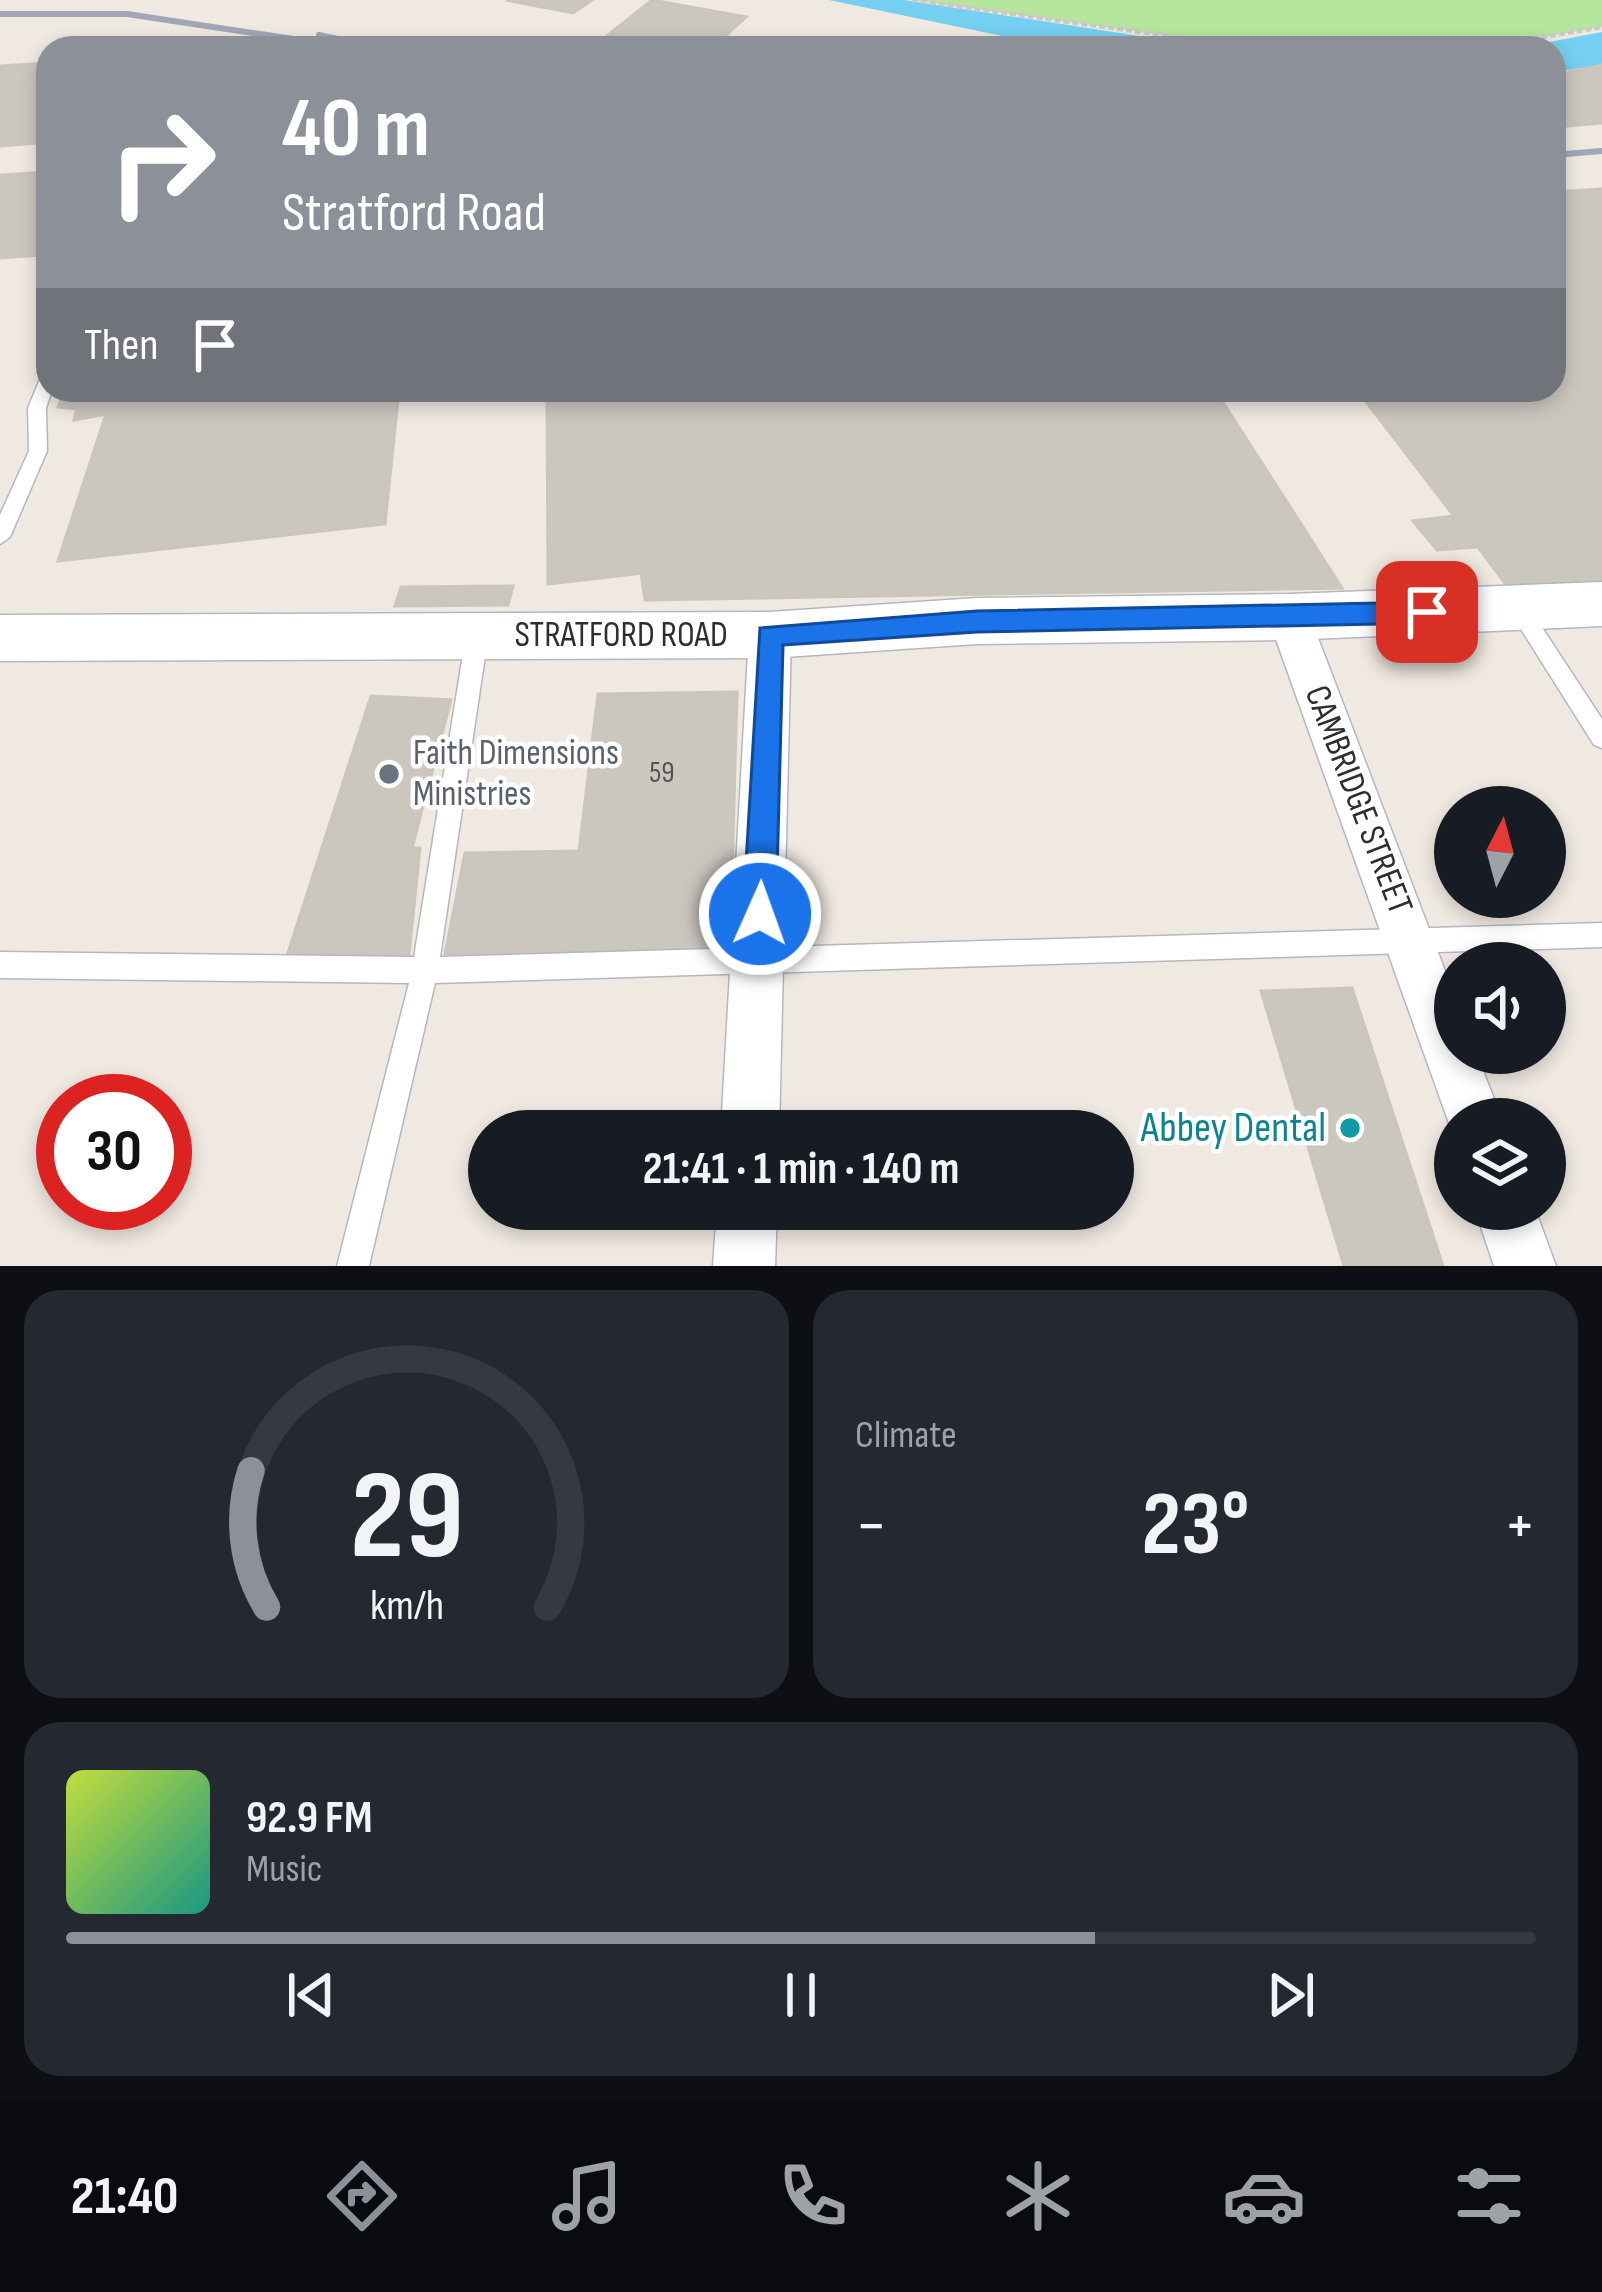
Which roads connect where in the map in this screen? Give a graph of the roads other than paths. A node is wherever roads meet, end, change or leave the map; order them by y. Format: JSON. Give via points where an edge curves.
{"nodes":[{"id":1,"x":39,"y":402,"type":"edge"},
{"id":2,"x":0,"y":536,"type":"edge"},
{"id":3,"x":1602,"y":604,"type":"edge"},
{"id":4,"x":1519,"y":609,"type":"junction"},
{"id":5,"x":1289,"y":617,"type":"junction"},
{"id":6,"x":770,"y":635,"type":"junction"},
{"id":7,"x":477,"y":636,"type":"junction"},
{"id":8,"x":0,"y":638,"type":"edge"},
{"id":9,"x":1602,"y":738,"type":"edge"},
{"id":10,"x":1602,"y":935,"type":"edge"},
{"id":11,"x":1411,"y":941,"type":"junction"},
{"id":12,"x":758,"y":960,"type":"junction"},
{"id":13,"x":0,"y":965,"type":"edge"},
{"id":14,"x":425,"y":970,"type":"junction"},
{"id":15,"x":1466,"y":1098,"type":"edge"},
{"id":16,"x":751,"y":1110,"type":"edge"},
{"id":17,"x":746,"y":1230,"type":"edge"},
{"id":18,"x":1512,"y":1230,"type":"edge"},
{"id":19,"x":353,"y":1266,"type":"edge"},
{"id":20,"x":744,"y":1266,"type":"edge"},
{"id":21,"x":1525,"y":1266,"type":"edge"}],
"edges":[{"from":1,"to":2,"type":"lane","via":[[38,451]]},
{"from":3,"to":4,"type":"street","name":"STRATFORD ROAD"},
{"from":4,"to":5,"type":"street","name":"STRATFORD ROAD"},
{"from":4,"to":9,"type":"lane"},
{"from":5,"to":6,"type":"street","name":"STRATFORD ROAD","via":[[977,621]]},
{"from":5,"to":11,"type":"street","name":"CAMBRIDGE STREET"},
{"from":6,"to":7,"type":"street","name":"STRATFORD ROAD"},
{"from":6,"to":12,"type":"street"},
{"from":7,"to":8,"type":"street","name":"STRATFORD ROAD"},
{"from":7,"to":14,"type":"lane"},
{"from":10,"to":11,"type":"lane"},
{"from":11,"to":12,"type":"lane"},
{"from":11,"to":15,"type":"street","name":"CAMBRIDGE STREET"},
{"from":12,"to":14,"type":"lane"},
{"from":12,"to":16,"type":"street"},
{"from":13,"to":14,"type":"lane"},
{"from":14,"to":19,"type":"lane"},
{"from":17,"to":20,"type":"street"},
{"from":18,"to":21,"type":"street"}]}
